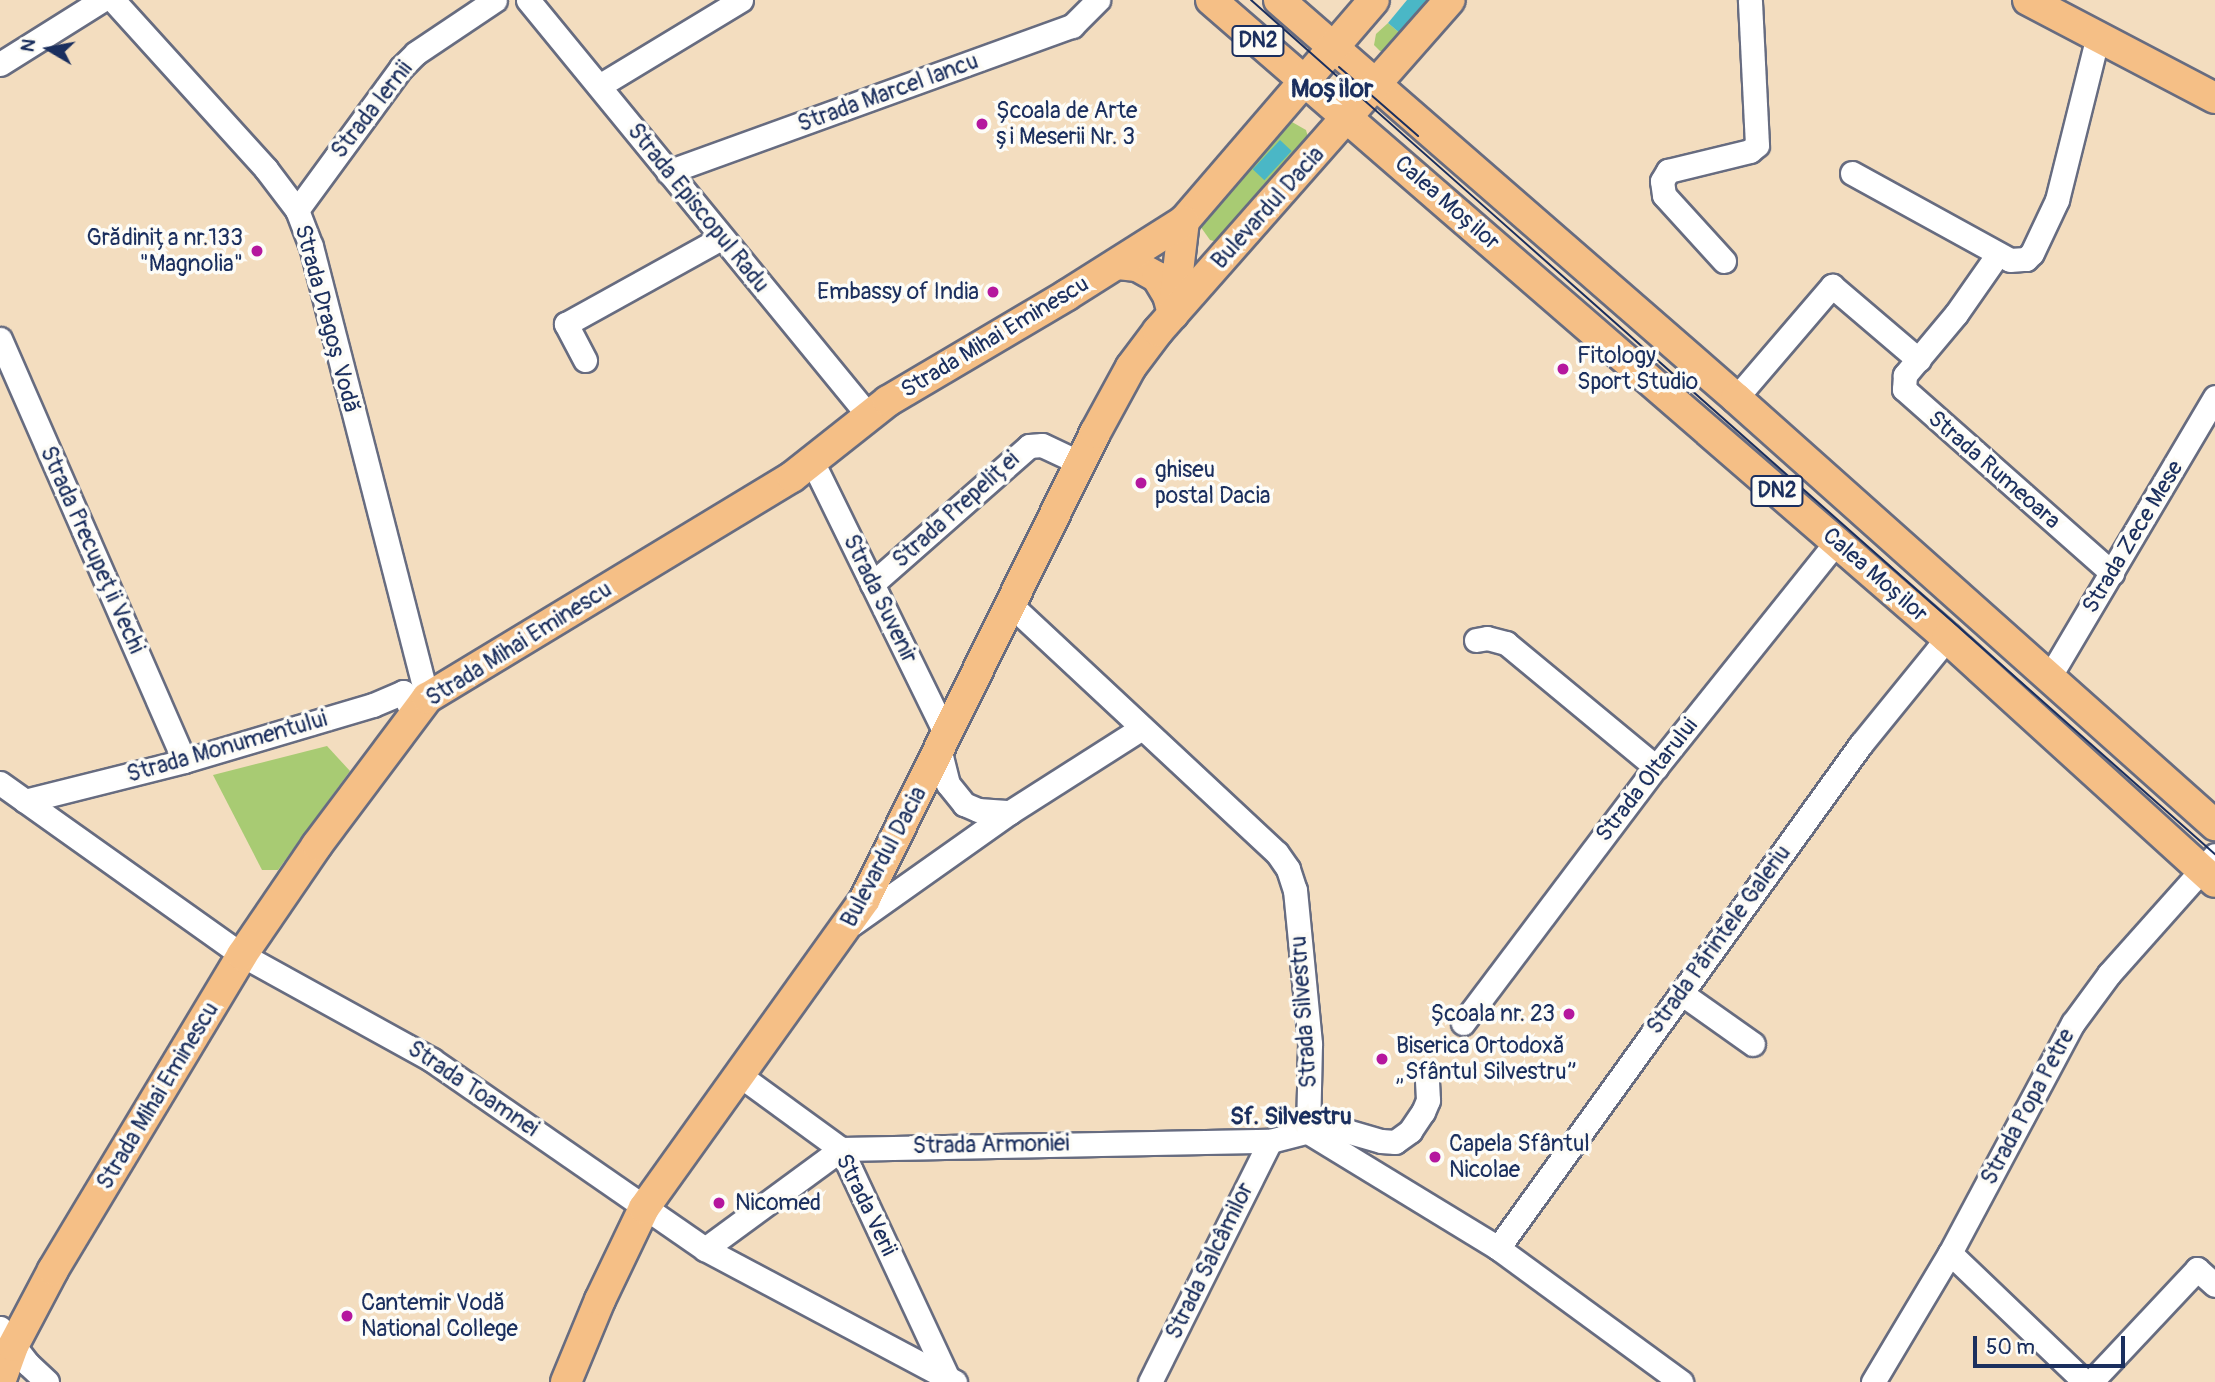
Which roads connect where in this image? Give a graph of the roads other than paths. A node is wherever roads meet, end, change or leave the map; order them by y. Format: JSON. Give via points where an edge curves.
{"nodes":[{"id":1,"x":102,"y":0,"type":"edge"},
{"id":2,"x":113,"y":0,"type":"edge"},
{"id":3,"x":495,"y":0,"type":"edge"},
{"id":4,"x":528,"y":0,"type":"edge"},
{"id":5,"x":741,"y":0,"type":"edge"},
{"id":6,"x":1098,"y":0,"type":"edge"},
{"id":7,"x":1211,"y":0,"type":"edge"},
{"id":8,"x":1279,"y":0,"type":"edge"},
{"id":9,"x":1374,"y":0,"type":"edge"},
{"id":10,"x":1450,"y":0,"type":"edge"},
{"id":11,"x":1750,"y":0,"type":"edge"},
{"id":12,"x":2028,"y":0,"type":"edge"},
{"id":13,"x":2098,"y":36,"type":"junction"},
{"id":14,"x":0,"y":64,"type":"edge"},
{"id":15,"x":1319,"y":64,"type":"junction"},
{"id":16,"x":599,"y":86,"type":"junction"},
{"id":17,"x":2215,"y":97,"type":"edge"},
{"id":18,"x":1362,"y":101,"type":"junction"},
{"id":19,"x":668,"y":172,"type":"junction"},
{"id":20,"x":1852,"y":173,"type":"dead end"},
{"id":21,"x":297,"y":210,"type":"junction"},
{"id":22,"x":1184,"y":221,"type":"junction"},
{"id":23,"x":721,"y":238,"type":"junction"},
{"id":24,"x":1998,"y":254,"type":"junction"},
{"id":25,"x":1222,"y":259,"type":"junction"},
{"id":26,"x":1724,"y":261,"type":"dead end"},
{"id":27,"x":1118,"y":264,"type":"junction"},
{"id":28,"x":1173,"y":314,"type":"junction"},
{"id":29,"x":0,"y":340,"type":"edge"},
{"id":30,"x":585,"y":360,"type":"dead end"},
{"id":31,"x":1919,"y":360,"type":"junction"},
{"id":32,"x":2215,"y":397,"type":"edge"},
{"id":33,"x":1737,"y":398,"type":"junction"},
{"id":34,"x":868,"y":415,"type":"junction"},
{"id":35,"x":813,"y":463,"type":"junction"},
{"id":36,"x":1080,"y":463,"type":"junction"},
{"id":37,"x":1836,"y":542,"type":"junction"},
{"id":38,"x":2112,"y":573,"type":"junction"},
{"id":39,"x":872,"y":584,"type":"junction"},
{"id":40,"x":1012,"y":606,"type":"junction"},
{"id":41,"x":1947,"y":638,"type":"junction"},
{"id":42,"x":1476,"y":640,"type":"dead end"},
{"id":43,"x":2050,"y":676,"type":"junction"},
{"id":44,"x":416,"y":696,"type":"junction"},
{"id":45,"x":1142,"y":727,"type":"junction"},
{"id":46,"x":943,"y":744,"type":"junction"},
{"id":47,"x":184,"y":761,"type":"junction"},
{"id":48,"x":1656,"y":767,"type":"junction"},
{"id":49,"x":0,"y":783,"type":"edge"},
{"id":50,"x":25,"y":801,"type":"junction"},
{"id":51,"x":1010,"y":812,"type":"junction"},
{"id":52,"x":2215,"y":825,"type":"edge"},
{"id":53,"x":2211,"y":869,"type":"edge"},
{"id":54,"x":848,"y":927,"type":"junction"},
{"id":55,"x":242,"y":956,"type":"junction"},
{"id":56,"x":1681,"y":993,"type":"junction"},
{"id":57,"x":1464,"y":1023,"type":"dead end"},
{"id":58,"x":1753,"y":1044,"type":"dead end"},
{"id":59,"x":738,"y":1074,"type":"junction"},
{"id":60,"x":1427,"y":1080,"type":"dead end"},
{"id":61,"x":1308,"y":1132,"type":"junction"},
{"id":62,"x":1270,"y":1141,"type":"junction"},
{"id":63,"x":841,"y":1149,"type":"junction"},
{"id":64,"x":644,"y":1208,"type":"junction"},
{"id":65,"x":1498,"y":1248,"type":"junction"},
{"id":66,"x":705,"y":1249,"type":"junction"},
{"id":67,"x":1950,"y":1253,"type":"junction"},
{"id":68,"x":2215,"y":1285,"type":"edge"},
{"id":69,"x":7,"y":1337,"type":"edge"},
{"id":70,"x":951,"y":1379,"type":"edge"},
{"id":71,"x":0,"y":1382,"type":"edge"},
{"id":72,"x":47,"y":1382,"type":"edge"},
{"id":73,"x":566,"y":1382,"type":"edge"},
{"id":74,"x":1150,"y":1382,"type":"edge"},
{"id":75,"x":1681,"y":1382,"type":"edge"},
{"id":76,"x":1873,"y":1382,"type":"edge"},
{"id":77,"x":2085,"y":1382,"type":"edge"},
{"id":78,"x":2091,"y":1382,"type":"edge"}],
"edges":[{"from":1,"to":14,"type":"street"},
{"from":2,"to":21,"type":"street","name":"Strada Dragoș Vodă","via":[[266,169]]},
{"from":3,"to":21,"type":"street","name":"Strada Iernii","via":[[401,68]]},
{"from":4,"to":16,"type":"street","name":"Strada Episcopul Radu"},
{"from":5,"to":16,"type":"street"},
{"from":6,"to":19,"type":"street","name":"Strada Marcel Iancu","via":[[1072,26]]},
{"from":7,"to":15,"type":"main road","name":"Calea Moșilor","number":"DN2"},
{"from":8,"to":15,"type":"main road","name":"Calea Moșilor","number":"DN2"},
{"from":9,"to":15,"type":"main road"},
{"from":10,"to":18,"type":"main road","name":"Bulevardul Dacia"},
{"from":11,"to":26,"type":"street","via":[[1757,145],[1750,151],[1668,171],[1662,181],[1664,195]]},
{"from":12,"to":13,"type":"main road"},
{"from":13,"to":17,"type":"main road"},
{"from":13,"to":24,"type":"street","via":[[2057,200],[2043,233],[2026,259]]},
{"from":15,"to":18,"type":"main road","name":"Calea Moșilor","number":"DN2"},
{"from":15,"to":18,"type":"main road","name":"Calea Moșilor","number":"DN2"},
{"from":15,"to":22,"type":"main road"},
{"from":16,"to":19,"type":"street","name":"Strada Episcopul Radu"},
{"from":18,"to":25,"type":"main road","name":"Bulevardul Dacia"},
{"from":18,"to":33,"type":"main road","name":"Calea Moșilor","number":"DN2"},
{"from":18,"to":37,"type":"main road","name":"Calea Moșilor","number":"DN2"},
{"from":19,"to":23,"type":"street","name":"Strada Episcopul Radu"},
{"from":20,"to":24,"type":"street"},
{"from":21,"to":44,"type":"street","name":"Strada Dragoș Vodă","via":[[311,246]]},
{"from":22,"to":25,"type":"main road","via":[[1197,242]]},
{"from":22,"to":27,"type":"main road","name":"Strada Mihai Eminescu"},
{"from":22,"to":28,"type":"main road","name":"Bulevardul Dacia"},
{"from":23,"to":30,"type":"street","via":[[566,324]]},
{"from":23,"to":34,"type":"street","name":"Strada Episcopul Radu"},
{"from":24,"to":31,"type":"street","name":"Strada Rumeoara"},
{"from":25,"to":28,"type":"main road","name":"Bulevardul Dacia"},
{"from":27,"to":28,"type":"main road","via":[[1137,266],[1157,276]]},
{"from":27,"to":34,"type":"main road","name":"Strada Mihai Eminescu"},
{"from":28,"to":36,"type":"main road","name":"Bulevardul Dacia","via":[[1132,367]]},
{"from":29,"to":47,"type":"street","name":"Strada Precupeții Vechi"},
{"from":31,"to":33,"type":"street","via":[[1832,286]]},
{"from":31,"to":38,"type":"street","name":"Strada Rumeoara","via":[[1903,381],[1909,397]]},
{"from":32,"to":38,"type":"street","name":"Strada Zece Mese"},
{"from":33,"to":43,"type":"main road","name":"Calea Moșilor","number":"DN2"},
{"from":34,"to":35,"type":"main road","name":"Strada Mihai Eminescu"},
{"from":35,"to":39,"type":"street","name":"Strada Suvenir"},
{"from":35,"to":44,"type":"main road","name":"Strada Mihai Eminescu"},
{"from":36,"to":39,"type":"street","name":"Strada Prepeliței","via":[[1042,445],[1029,446]]},
{"from":36,"to":40,"type":"main road","name":"Bulevardul Dacia"},
{"from":37,"to":41,"type":"main road","name":"Calea Moșilor","number":"DN2"},
{"from":37,"to":48,"type":"street","name":"Strada Oltarului"},
{"from":38,"to":43,"type":"street","name":"Strada Zece Mese"},
{"from":39,"to":46,"type":"street","name":"Strada Suvenir"},
{"from":40,"to":45,"type":"street","name":"Strada Silvestru"},
{"from":40,"to":46,"type":"main road","name":"Bulevardul Dacia"},
{"from":41,"to":53,"type":"main road","name":"Calea Moșilor","number":"DN2"},
{"from":41,"to":56,"type":"street","name":"Strada Părintele Galeriu","via":[[1861,744]]},
{"from":42,"to":48,"type":"street","via":[[1506,643]]},
{"from":43,"to":52,"type":"main road","name":"Calea Moșilor","number":"DN2"},
{"from":44,"to":47,"type":"street","name":"Strada Monumentului"},
{"from":44,"to":55,"type":"main road","name":"Strada Mihai Eminescu"},
{"from":45,"to":51,"type":"street"},
{"from":45,"to":61,"type":"street","name":"Strada Silvestru","via":[[1277,853],[1288,869],[1295,890],[1310,1044]]},
{"from":46,"to":51,"type":"street","name":"Strada Suvenir","via":[[948,784],[964,804]]},
{"from":46,"to":54,"type":"main road","name":"Bulevardul Dacia"},
{"from":47,"to":50,"type":"street","name":"Strada Monumentului"},
{"from":48,"to":57,"type":"street","name":"Strada Oltarului"},
{"from":49,"to":50,"type":"street","name":"Strada Toamnei"},
{"from":50,"to":55,"type":"street","name":"Strada Toamnei"},
{"from":51,"to":54,"type":"street"},
{"from":53,"to":67,"type":"street","name":"Strada Popa Petre","via":[[2109,974],[2073,1023]]},
{"from":54,"to":59,"type":"main road","name":"Bulevardul Dacia"},
{"from":55,"to":64,"type":"street","name":"Strada Toamnei","via":[[432,1060]]},
{"from":55,"to":69,"type":"main road","name":"Strada Mihai Eminescu","via":[[53,1270]]},
{"from":56,"to":58,"type":"street"},
{"from":56,"to":65,"type":"street","name":"Strada Părintele Galeriu"},
{"from":59,"to":63,"type":"street","name":"Strada Verii"},
{"from":59,"to":64,"type":"main road","name":"Bulevardul Dacia"},
{"from":60,"to":61,"type":"street","via":[[1423,1112],[1395,1142],[1337,1127]]},
{"from":61,"to":62,"type":"street","name":"Strada Armoniei"},
{"from":61,"to":65,"type":"street"},
{"from":62,"to":63,"type":"street","name":"Strada Armoniei"},
{"from":62,"to":74,"type":"street","name":"Strada Salcâmilor"},
{"from":63,"to":66,"type":"street"},
{"from":63,"to":70,"type":"street","name":"Strada Verii"},
{"from":64,"to":66,"type":"street","name":"Strada Toamnei"},
{"from":64,"to":73,"type":"main road","name":"Bulevardul Dacia"},
{"from":65,"to":75,"type":"street"},
{"from":66,"to":70,"type":"street","name":"Strada Toamnei"},
{"from":67,"to":76,"type":"street","name":"Strada Popa Petre"},
{"from":67,"to":77,"type":"street"},
{"from":68,"to":78,"type":"street","via":[[2197,1269]]},
{"from":69,"to":71,"type":"main road","name":"Strada Mihai Eminescu"},
{"from":69,"to":72,"type":"street"}]}
